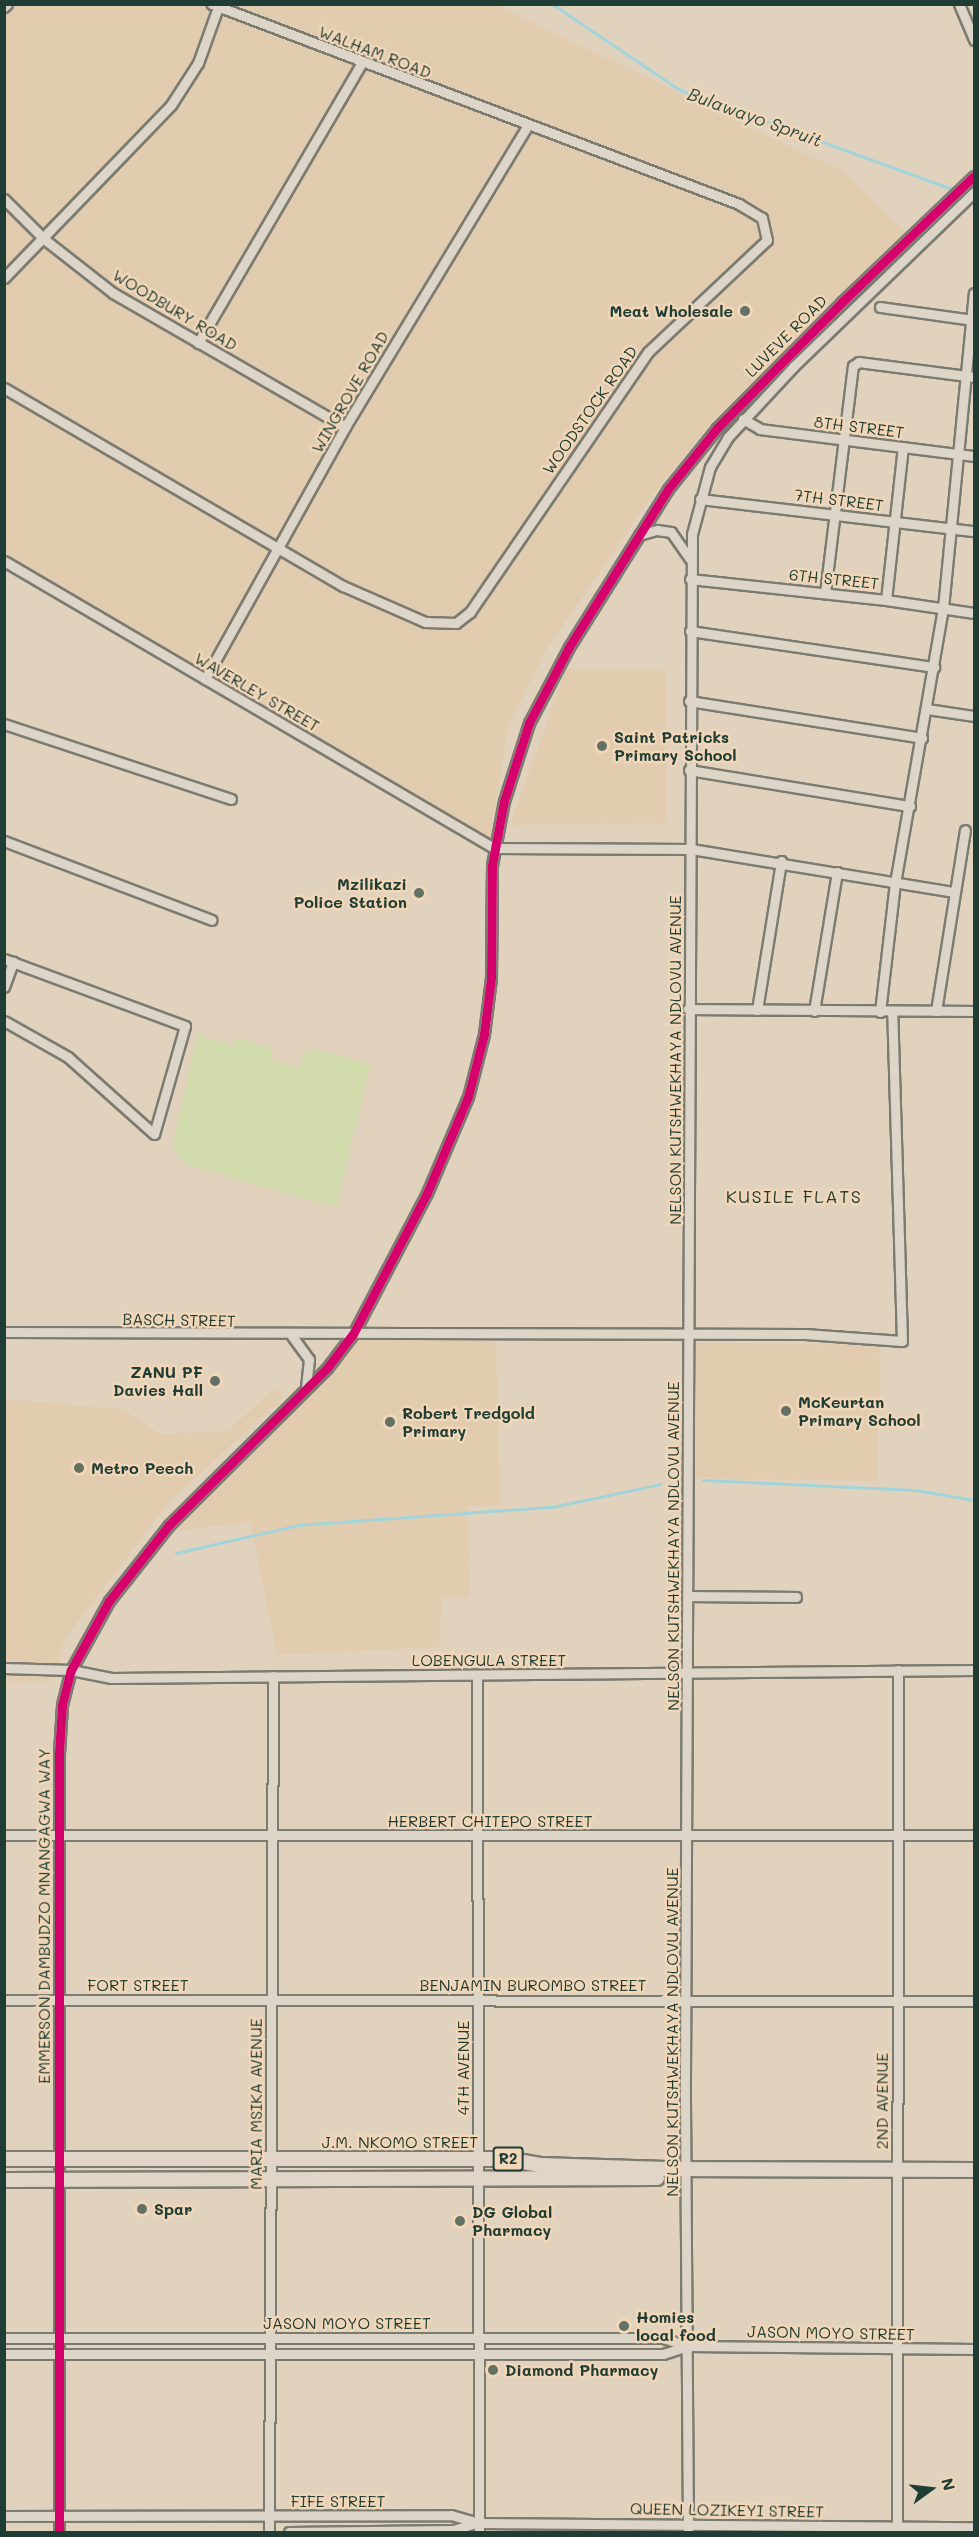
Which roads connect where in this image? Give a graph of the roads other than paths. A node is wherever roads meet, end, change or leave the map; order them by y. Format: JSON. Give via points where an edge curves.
{"nodes":[{"id":1,"x":959,"y":4,"type":"edge"},
{"id":2,"x":215,"y":6,"type":"edge"},
{"id":3,"x":975,"y":40,"type":"edge"},
{"id":4,"x":361,"y":64,"type":"junction"},
{"id":5,"x":528,"y":125,"type":"junction"},
{"id":6,"x":975,"y":176,"type":"edge"},
{"id":7,"x":975,"y":192,"type":"edge"},
{"id":8,"x":4,"y":199,"type":"edge"},
{"id":9,"x":44,"y":238,"type":"junction"},
{"id":10,"x":4,"y":278,"type":"edge"},
{"id":11,"x":975,"y":294,"type":"edge"},
{"id":12,"x":880,"y":307,"type":"dead end"},
{"id":13,"x":972,"y":319,"type":"edge"},
{"id":14,"x":198,"y":343,"type":"junction"},
{"id":15,"x":964,"y":376,"type":"junction"},
{"id":16,"x":975,"y":377,"type":"edge"},
{"id":17,"x":4,"y":388,"type":"edge"},
{"id":18,"x":743,"y":419,"type":"junction"},
{"id":19,"x":345,"y":427,"type":"junction"},
{"id":20,"x":844,"y":440,"type":"junction"},
{"id":21,"x":903,"y":447,"type":"junction"},
{"id":22,"x":958,"y":454,"type":"junction"},
{"id":23,"x":975,"y":456,"type":"edge"},
{"id":24,"x":700,"y":499,"type":"junction"},
{"id":25,"x":837,"y":515,"type":"junction"},
{"id":26,"x":893,"y":522,"type":"junction"},
{"id":27,"x":951,"y":528,"type":"junction"},
{"id":28,"x":975,"y":531,"type":"edge"},
{"id":29,"x":639,"y":535,"type":"junction"},
{"id":30,"x":278,"y":549,"type":"junction"},
{"id":31,"x":690,"y":559,"type":"junction"},
{"id":32,"x":4,"y":561,"type":"edge"},
{"id":33,"x":690,"y":579,"type":"junction"},
{"id":34,"x":825,"y":593,"type":"junction"},
{"id":35,"x":886,"y":600,"type":"junction"},
{"id":36,"x":943,"y":608,"type":"junction"},
{"id":37,"x":975,"y":614,"type":"edge"},
{"id":38,"x":690,"y":631,"type":"junction"},
{"id":39,"x":934,"y":667,"type":"junction"},
{"id":40,"x":205,"y":679,"type":"junction"},
{"id":41,"x":690,"y":701,"type":"junction"},
{"id":42,"x":927,"y":709,"type":"junction"},
{"id":43,"x":975,"y":716,"type":"edge"},
{"id":44,"x":4,"y":724,"type":"edge"},
{"id":45,"x":922,"y":738,"type":"junction"},
{"id":46,"x":689,"y":770,"type":"junction"},
{"id":47,"x":231,"y":799,"type":"dead end"},
{"id":48,"x":910,"y":806,"type":"junction"},
{"id":49,"x":965,"y":830,"type":"dead end"},
{"id":50,"x":4,"y":841,"type":"edge"},
{"id":51,"x":494,"y":849,"type":"junction"},
{"id":52,"x":691,"y":849,"type":"junction"},
{"id":53,"x":781,"y":861,"type":"junction"},
{"id":54,"x":837,"y":872,"type":"junction"},
{"id":55,"x":895,"y":883,"type":"junction"},
{"id":56,"x":955,"y":892,"type":"junction"},
{"id":57,"x":212,"y":920,"type":"dead end"},
{"id":58,"x":9,"y":960,"type":"edge"},
{"id":59,"x":4,"y":987,"type":"edge"},
{"id":60,"x":688,"y":1009,"type":"junction"},
{"id":61,"x":757,"y":1010,"type":"junction"},
{"id":62,"x":814,"y":1011,"type":"junction"},
{"id":63,"x":936,"y":1011,"type":"junction"},
{"id":64,"x":975,"y":1011,"type":"edge"},
{"id":65,"x":880,"y":1012,"type":"junction"},
{"id":66,"x":892,"y":1012,"type":"junction"},
{"id":67,"x":4,"y":1021,"type":"edge"},
{"id":68,"x":4,"y":1332,"type":"edge"},
{"id":69,"x":689,"y":1333,"type":"junction"},
{"id":70,"x":353,"y":1334,"type":"junction"},
{"id":71,"x":292,"y":1336,"type":"junction"},
{"id":72,"x":306,"y":1389,"type":"junction"},
{"id":73,"x":688,"y":1596,"type":"junction"},
{"id":74,"x":796,"y":1597,"type":"dead end"},
{"id":75,"x":4,"y":1668,"type":"edge"},
{"id":76,"x":71,"y":1670,"type":"junction"},
{"id":77,"x":898,"y":1670,"type":"junction"},
{"id":78,"x":975,"y":1671,"type":"edge"},
{"id":79,"x":687,"y":1673,"type":"junction"},
{"id":80,"x":477,"y":1675,"type":"junction"},
{"id":81,"x":273,"y":1676,"type":"junction"},
{"id":82,"x":975,"y":1834,"type":"edge"},
{"id":83,"x":4,"y":1835,"type":"edge"},
{"id":84,"x":59,"y":1835,"type":"junction"},
{"id":85,"x":272,"y":1835,"type":"junction"},
{"id":86,"x":898,"y":1835,"type":"junction"},
{"id":87,"x":478,"y":1836,"type":"junction"},
{"id":88,"x":686,"y":1836,"type":"junction"},
{"id":89,"x":271,"y":1999,"type":"junction"},
{"id":90,"x":4,"y":2000,"type":"edge"},
{"id":91,"x":59,"y":2000,"type":"junction"},
{"id":92,"x":478,"y":2000,"type":"junction"},
{"id":93,"x":685,"y":2001,"type":"junction"},
{"id":94,"x":975,"y":2001,"type":"edge"},
{"id":95,"x":897,"y":2002,"type":"junction"},
{"id":96,"x":479,"y":2158,"type":"junction"},
{"id":97,"x":59,"y":2159,"type":"junction"},
{"id":98,"x":270,"y":2159,"type":"junction"},
{"id":99,"x":4,"y":2160,"type":"edge"},
{"id":100,"x":975,"y":2170,"type":"edge"},
{"id":101,"x":687,"y":2174,"type":"junction"},
{"id":102,"x":897,"y":2174,"type":"junction"},
{"id":103,"x":479,"y":2178,"type":"junction"},
{"id":104,"x":975,"y":2178,"type":"edge"},
{"id":105,"x":270,"y":2179,"type":"junction"},
{"id":106,"x":4,"y":2180,"type":"edge"},
{"id":107,"x":59,"y":2182,"type":"junction"},
{"id":108,"x":4,"y":2338,"type":"edge"},
{"id":109,"x":59,"y":2338,"type":"junction"},
{"id":110,"x":270,"y":2338,"type":"junction"},
{"id":111,"x":479,"y":2338,"type":"junction"},
{"id":112,"x":688,"y":2346,"type":"junction"},
{"id":113,"x":897,"y":2348,"type":"junction"},
{"id":114,"x":975,"y":2349,"type":"edge"},
{"id":115,"x":4,"y":2354,"type":"edge"},
{"id":116,"x":59,"y":2354,"type":"junction"},
{"id":117,"x":269,"y":2354,"type":"junction"},
{"id":118,"x":479,"y":2354,"type":"junction"},
{"id":119,"x":4,"y":2516,"type":"edge"},
{"id":120,"x":59,"y":2517,"type":"junction"},
{"id":121,"x":269,"y":2517,"type":"junction"},
{"id":122,"x":975,"y":2527,"type":"edge"},
{"id":123,"x":479,"y":2528,"type":"edge"},
{"id":124,"x":688,"y":2529,"type":"edge"},
{"id":125,"x":897,"y":2530,"type":"edge"},
{"id":126,"x":59,"y":2532,"type":"edge"},
{"id":127,"x":269,"y":2532,"type":"edge"},
{"id":128,"x":289,"y":2532,"type":"edge"}],
"edges":[{"from":1,"to":3,"type":"street"},
{"from":2,"to":4,"type":"street","name":"WALHAM ROAD"},
{"from":2,"to":9,"type":"street","via":[[198,63],[171,105]]},
{"from":4,"to":5,"type":"street","name":"WALHAM ROAD"},
{"from":4,"to":14,"type":"street"},
{"from":5,"to":19,"type":"street","name":"WINGROVE ROAD"},
{"from":5,"to":30,"type":"street","name":"WOODSTOCK ROAD","via":[[751,210],[762,218],[767,240],[648,352],[463,619],[444,625],[425,622],[343,586]]},
{"from":6,"to":29,"type":"street","name":"LUVEVE ROAD","via":[[722,423],[668,489]]},
{"from":7,"to":18,"type":"street","name":"LUVEVE ROAD"},
{"from":8,"to":9,"type":"street","name":"WOODBURY ROAD"},
{"from":9,"to":10,"type":"street"},
{"from":9,"to":14,"type":"street","name":"WOODBURY ROAD","via":[[113,293]]},
{"from":11,"to":13,"type":"street"},
{"from":12,"to":13,"type":"street"},
{"from":13,"to":15,"type":"street"},
{"from":14,"to":19,"type":"street","name":"WOODBURY ROAD"},
{"from":15,"to":16,"type":"street"},
{"from":15,"to":20,"type":"street","via":[[856,363]]},
{"from":15,"to":22,"type":"street"},
{"from":17,"to":30,"type":"street"},
{"from":18,"to":20,"type":"street","name":"8TH STREET","via":[[759,429]]},
{"from":18,"to":24,"type":"street","name":"LUVEVE ROAD","via":[[717,453]]},
{"from":19,"to":30,"type":"street","name":"WINGROVE ROAD"},
{"from":20,"to":21,"type":"street","name":"8TH STREET"},
{"from":20,"to":25,"type":"street"},
{"from":21,"to":22,"type":"street","name":"8TH STREET"},
{"from":21,"to":26,"type":"street"},
{"from":22,"to":23,"type":"street","name":"8TH STREET"},
{"from":22,"to":27,"type":"street"},
{"from":24,"to":25,"type":"street","name":"7TH STREET"},
{"from":24,"to":31,"type":"street","name":"LUVEVE ROAD"},
{"from":25,"to":26,"type":"street","name":"7TH STREET"},
{"from":25,"to":34,"type":"street"},
{"from":26,"to":27,"type":"street","name":"7TH STREET"},
{"from":26,"to":35,"type":"street"},
{"from":27,"to":28,"type":"street","name":"7TH STREET"},
{"from":27,"to":36,"type":"street"},
{"from":29,"to":31,"type":"street","via":[[657,530],[670,532]]},
{"from":29,"to":51,"type":"street","via":[[543,691],[519,748]]},
{"from":30,"to":40,"type":"street","name":"WINGROVE ROAD"},
{"from":31,"to":33,"type":"street","name":"NELSON KUTSHWEKHAYA NDLOVU AVENUE"},
{"from":32,"to":40,"type":"street","name":"WAVERLEY STREET"},
{"from":33,"to":34,"type":"street","name":"6TH STREET"},
{"from":33,"to":38,"type":"street","name":"NELSON KUTSHWEKHAYA NDLOVU AVENUE"},
{"from":34,"to":35,"type":"street","name":"6TH STREET"},
{"from":35,"to":36,"type":"street","name":"6TH STREET"},
{"from":36,"to":37,"type":"street","name":"6TH STREET"},
{"from":36,"to":39,"type":"street"},
{"from":38,"to":39,"type":"street"},
{"from":38,"to":41,"type":"street","name":"NELSON KUTSHWEKHAYA NDLOVU AVENUE"},
{"from":39,"to":42,"type":"street"},
{"from":40,"to":51,"type":"street","name":"WAVERLEY STREET"},
{"from":41,"to":45,"type":"street"},
{"from":41,"to":46,"type":"street","name":"NELSON KUTSHWEKHAYA NDLOVU AVENUE"},
{"from":42,"to":43,"type":"street"},
{"from":42,"to":45,"type":"street"},
{"from":44,"to":47,"type":"street"},
{"from":45,"to":48,"type":"street"},
{"from":46,"to":48,"type":"street"},
{"from":46,"to":52,"type":"street","name":"NELSON KUTSHWEKHAYA NDLOVU AVENUE"},
{"from":48,"to":55,"type":"street"},
{"from":49,"to":56,"type":"street"},
{"from":50,"to":57,"type":"street"},
{"from":51,"to":52,"type":"street"},
{"from":51,"to":70,"type":"street","via":[[490,988],[474,1079],[427,1193]]},
{"from":52,"to":53,"type":"street"},
{"from":52,"to":60,"type":"street","name":"NELSON KUTSHWEKHAYA NDLOVU AVENUE"},
{"from":53,"to":54,"type":"street"},
{"from":53,"to":61,"type":"street"},
{"from":54,"to":55,"type":"street"},
{"from":54,"to":62,"type":"street"},
{"from":55,"to":56,"type":"street"},
{"from":55,"to":65,"type":"street"},
{"from":56,"to":63,"type":"street"},
{"from":58,"to":59,"type":"street"},
{"from":58,"to":67,"type":"street","via":[[185,1026],[154,1134],[68,1057]]},
{"from":60,"to":61,"type":"street"},
{"from":60,"to":69,"type":"street","name":"NELSON KUTSHWEKHAYA NDLOVU AVENUE"},
{"from":61,"to":62,"type":"street"},
{"from":62,"to":65,"type":"street"},
{"from":63,"to":64,"type":"street"},
{"from":63,"to":66,"type":"street"},
{"from":65,"to":66,"type":"street"},
{"from":66,"to":69,"type":"street","name":"BASCH STREET","via":[[902,1341],[805,1334]]},
{"from":68,"to":71,"type":"street","name":"BASCH STREET"},
{"from":69,"to":70,"type":"street","name":"BASCH STREET"},
{"from":69,"to":73,"type":"street","name":"NELSON KUTSHWEKHAYA NDLOVU AVENUE"},
{"from":70,"to":71,"type":"street","name":"BASCH STREET"},
{"from":70,"to":72,"type":"street","name":"EMMERSON DAMBUDZO MNANGAGWA WAY"},
{"from":71,"to":72,"type":"street","via":[[309,1359]]},
{"from":72,"to":76,"type":"street","name":"EMMERSON DAMBUDZO MNANGAGWA WAY","via":[[156,1542],[109,1601]]},
{"from":73,"to":74,"type":"street"},
{"from":73,"to":79,"type":"street","name":"NELSON KUTSHWEKHAYA NDLOVU AVENUE"},
{"from":75,"to":76,"type":"street","name":"LOBENGULA STREET"},
{"from":76,"to":81,"type":"street","name":"LOBENGULA STREET","via":[[111,1678]]},
{"from":76,"to":84,"type":"street","name":"EMMERSON DAMBUDZO MNANGAGWA WAY","via":[[62,1705]]},
{"from":77,"to":78,"type":"street","name":"LOBENGULA STREET"},
{"from":77,"to":79,"type":"street","name":"LOBENGULA STREET"},
{"from":77,"to":86,"type":"street","name":"2ND AVENUE"},
{"from":79,"to":80,"type":"street","name":"LOBENGULA STREET"},
{"from":79,"to":88,"type":"street","name":"NELSON KUTSHWEKHAYA NDLOVU AVENUE"},
{"from":80,"to":81,"type":"street","name":"LOBENGULA STREET"},
{"from":80,"to":87,"type":"street","name":"4TH AVENUE"},
{"from":81,"to":85,"type":"street","name":"MARIA MSIKA AVENUE"},
{"from":82,"to":86,"type":"street","name":"HERBERT CHITEPO STREET"},
{"from":83,"to":84,"type":"street","name":"HERBERT CHITEPO STREET"},
{"from":84,"to":85,"type":"street","name":"HERBERT CHITEPO STREET"},
{"from":84,"to":91,"type":"street","name":"EMMERSON DAMBUDZO MNANGAGWA WAY"},
{"from":85,"to":87,"type":"street","name":"HERBERT CHITEPO STREET"},
{"from":85,"to":89,"type":"street","name":"MARIA MSIKA AVENUE"},
{"from":86,"to":88,"type":"street","name":"HERBERT CHITEPO STREET"},
{"from":86,"to":95,"type":"street","name":"2ND AVENUE"},
{"from":87,"to":88,"type":"street","name":"HERBERT CHITEPO STREET"},
{"from":87,"to":92,"type":"street","name":"4TH AVENUE"},
{"from":88,"to":93,"type":"street","name":"NELSON KUTSHWEKHAYA NDLOVU AVENUE"},
{"from":89,"to":91,"type":"street","name":"FORT STREET"},
{"from":89,"to":92,"type":"street","name":"BENJAMIN BUROMBO STREET"},
{"from":89,"to":98,"type":"street","name":"MARIA MSIKA AVENUE"},
{"from":90,"to":91,"type":"street","name":"FORT STREET"},
{"from":91,"to":97,"type":"street","name":"EMMERSON DAMBUDZO MNANGAGWA WAY"},
{"from":92,"to":93,"type":"street","name":"BENJAMIN BUROMBO STREET"},
{"from":92,"to":96,"type":"street","name":"4TH AVENUE"},
{"from":93,"to":95,"type":"street","name":"BENJAMIN BUROMBO STREET"},
{"from":93,"to":101,"type":"street","name":"NELSON KUTSHWEKHAYA NDLOVU AVENUE"},
{"from":94,"to":95,"type":"street","name":"BENJAMIN BUROMBO STREET"},
{"from":95,"to":102,"type":"street","name":"2ND AVENUE"},
{"from":96,"to":98,"type":"highway","name":"J.M. NKOMO STREET","number":"R2"},
{"from":96,"to":101,"type":"highway","name":"J.M. NKOMO STREET","number":"R2"},
{"from":96,"to":103,"type":"street","name":"4TH AVENUE"},
{"from":97,"to":98,"type":"highway","name":"J.M. NKOMO STREET","number":"R2"},
{"from":97,"to":99,"type":"highway","name":"J.M. NKOMO STREET","number":"R2"},
{"from":97,"to":107,"type":"street","name":"EMMERSON DAMBUDZO MNANGAGWA WAY"},
{"from":98,"to":105,"type":"street","name":"MARIA MSIKA AVENUE"},
{"from":100,"to":102,"type":"highway","name":"J.M. NKOMO STREET","number":"R2"},
{"from":101,"to":102,"type":"highway","name":"J.M. NKOMO STREET","number":"R2"},
{"from":101,"to":103,"type":"highway","name":"J.M. NKOMO STREET","number":"R2"},
{"from":101,"to":112,"type":"street","name":"NELSON KUTSHWEKHAYA NDLOVU AVENUE"},
{"from":102,"to":104,"type":"highway","name":"J.M. NKOMO STREET","number":"R2"},
{"from":102,"to":113,"type":"street","name":"2ND AVENUE"},
{"from":103,"to":105,"type":"highway","name":"J.M. NKOMO STREET","number":"R2"},
{"from":103,"to":111,"type":"street","name":"4TH AVENUE"},
{"from":105,"to":107,"type":"highway","name":"J.M. NKOMO STREET","number":"R2"},
{"from":105,"to":110,"type":"street","name":"MARIA MSIKA AVENUE"},
{"from":106,"to":107,"type":"highway","name":"J.M. NKOMO STREET","number":"R2"},
{"from":107,"to":109,"type":"street","name":"EMMERSON DAMBUDZO MNANGAGWA WAY"},
{"from":108,"to":109,"type":"street","name":"JASON MOYO STREET"},
{"from":109,"to":110,"type":"street","name":"JASON MOYO STREET"},
{"from":109,"to":116,"type":"street","name":"EMMERSON DAMBUDZO MNANGAGWA WAY"},
{"from":110,"to":111,"type":"street","name":"JASON MOYO STREET"},
{"from":110,"to":117,"type":"street","name":"MARIA MSIKA AVENUE"},
{"from":111,"to":112,"type":"street","name":"JASON MOYO STREET","via":[[663,2338]]},
{"from":111,"to":118,"type":"street","name":"4TH AVENUE"},
{"from":112,"to":113,"type":"street","name":"JASON MOYO STREET"},
{"from":112,"to":118,"type":"street","name":"JASON MOYO STREET","via":[[663,2354]]},
{"from":112,"to":124,"type":"street","name":"NELSON KUTSHWEKHAYA NDLOVU AVENUE"},
{"from":113,"to":114,"type":"street","name":"JASON MOYO STREET"},
{"from":113,"to":125,"type":"street","name":"2ND AVENUE"},
{"from":115,"to":116,"type":"street","name":"JASON MOYO STREET"},
{"from":116,"to":117,"type":"street","name":"JASON MOYO STREET"},
{"from":116,"to":120,"type":"street","name":"EMMERSON DAMBUDZO MNANGAGWA WAY"},
{"from":117,"to":118,"type":"street","name":"JASON MOYO STREET"},
{"from":117,"to":121,"type":"street","name":"MARIA MSIKA AVENUE"},
{"from":118,"to":123,"type":"street","name":"4TH AVENUE"},
{"from":119,"to":120,"type":"street","name":"FIFE STREET"},
{"from":120,"to":121,"type":"street","name":"FIFE STREET"},
{"from":120,"to":126,"type":"street","name":"EMMERSON DAMBUDZO MNANGAGWA WAY"},
{"from":121,"to":123,"type":"street","name":"FIFE STREET","via":[[451,2515]]},
{"from":121,"to":127,"type":"street","name":"MARIA MSIKA AVENUE"},
{"from":122,"to":125,"type":"street","name":"QUEEN LOZIKEYI STREET"},
{"from":123,"to":124,"type":"street","name":"QUEEN LOZIKEYI STREET"},
{"from":123,"to":128,"type":"street","name":"FIFE STREET"},
{"from":124,"to":125,"type":"street","name":"QUEEN LOZIKEYI STREET"}]}
